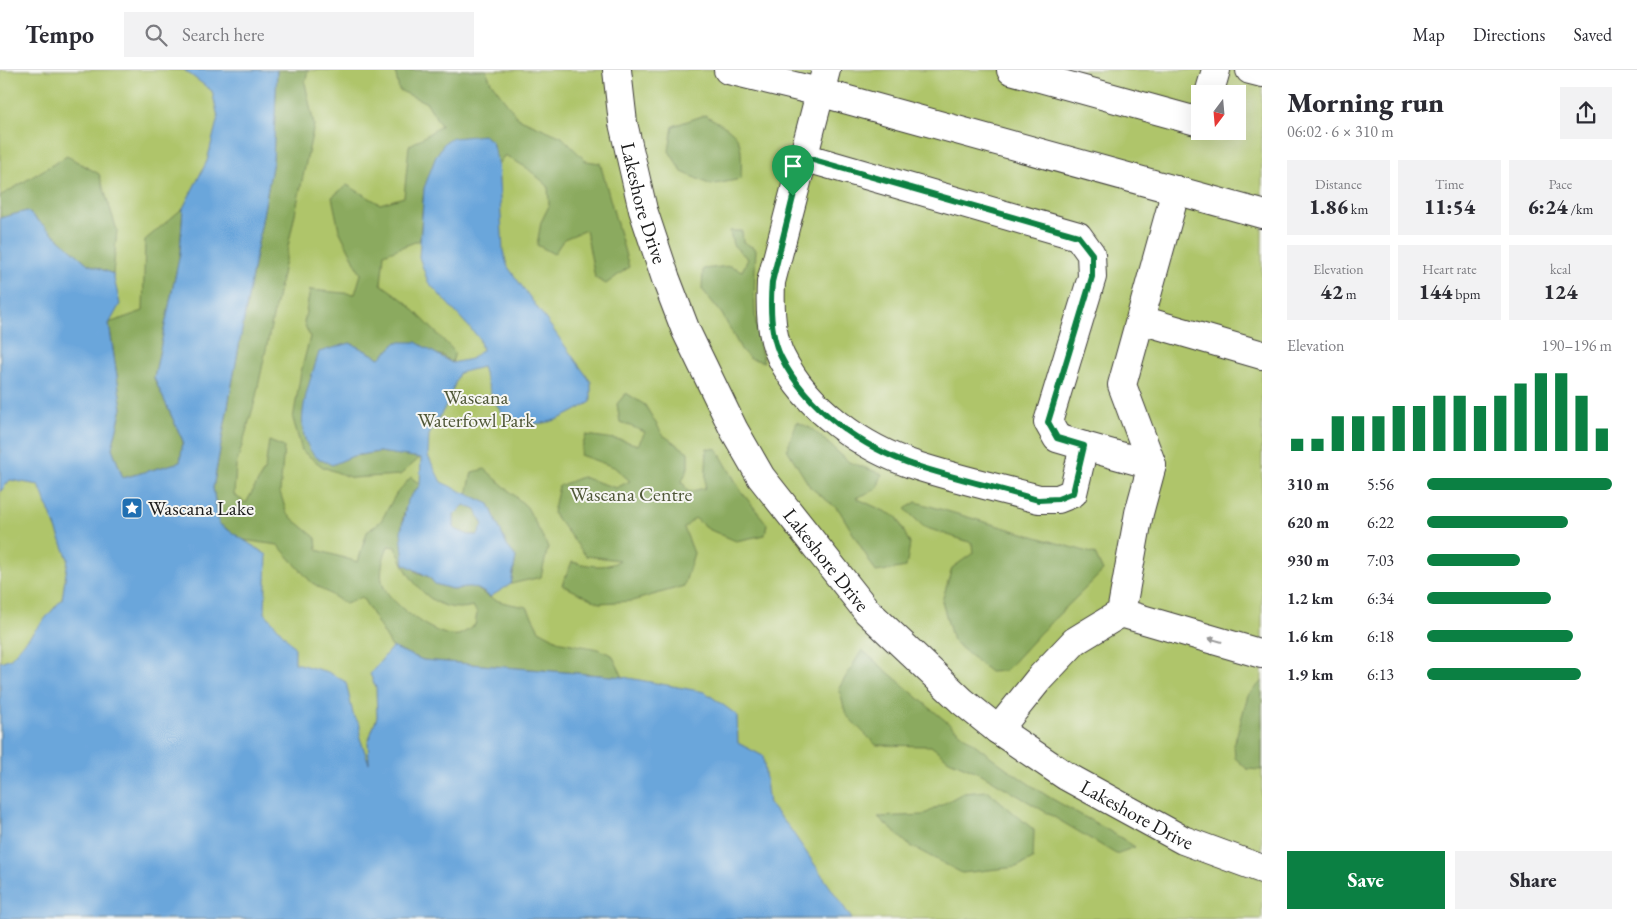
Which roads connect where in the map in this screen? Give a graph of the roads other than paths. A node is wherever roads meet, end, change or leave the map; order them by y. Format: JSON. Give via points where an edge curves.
{"nodes":[{"id":1,"x":617,"y":70,"type":"edge"},
{"id":2,"x":728,"y":70,"type":"edge"},
{"id":3,"x":1011,"y":70,"type":"edge"},
{"id":4,"x":1216,"y":70,"type":"edge"},
{"id":5,"x":1250,"y":70,"type":"edge"},
{"id":6,"x":1262,"y":73,"type":"edge"},
{"id":7,"x":823,"y":81,"type":"edge"},
{"id":8,"x":1212,"y":85,"type":"edge"},
{"id":9,"x":1191,"y":120,"type":"edge"},
{"id":10,"x":803,"y":157,"type":"junction"},
{"id":11,"x":1176,"y":190,"type":"junction"},
{"id":12,"x":1262,"y":214,"type":"edge"},
{"id":13,"x":1141,"y":320,"type":"junction"},
{"id":14,"x":1262,"y":354,"type":"edge"},
{"id":15,"x":1084,"y":446,"type":"junction"},
{"id":16,"x":1152,"y":465,"type":"junction"},
{"id":17,"x":1121,"y":613,"type":"junction"},
{"id":18,"x":1262,"y":654,"type":"edge"},
{"id":19,"x":998,"y":730,"type":"junction"},
{"id":20,"x":1262,"y":869,"type":"edge"}],
"edges":[{"from":1,"to":19,"type":"street","name":"Lakeshore Drive","via":[[623,123],[643,210],[666,279],[686,331],[734,430],[761,477],[867,611],[962,701]]},
{"from":2,"to":7,"type":"street"},
{"from":3,"to":9,"type":"street"},
{"from":4,"to":8,"type":"street"},
{"from":5,"to":6,"type":"street"},
{"from":7,"to":10,"type":"street"},
{"from":7,"to":11,"type":"street"},
{"from":10,"to":15,"type":"street","via":[[1078,236],[1092,254],[1092,277],[1048,422],[1057,438]]},
{"from":10,"to":15,"type":"street","via":[[772,282],[771,316],[780,355],[798,385],[820,408],[848,432],[882,452],[916,466],[1038,500],[1058,499],[1073,493]]},
{"from":11,"to":12,"type":"street"},
{"from":11,"to":13,"type":"street"},
{"from":13,"to":14,"type":"street"},
{"from":13,"to":16,"type":"street","via":[[1122,385]]},
{"from":15,"to":16,"type":"street"},
{"from":16,"to":17,"type":"street","via":[[1139,513]]},
{"from":18,"to":17,"type":"street","one_way":true},
{"from":17,"to":19,"type":"street","via":[[1075,641]]},
{"from":19,"to":20,"type":"street","name":"Lakeshore Drive","via":[[1066,776],[1183,840]]}]}
